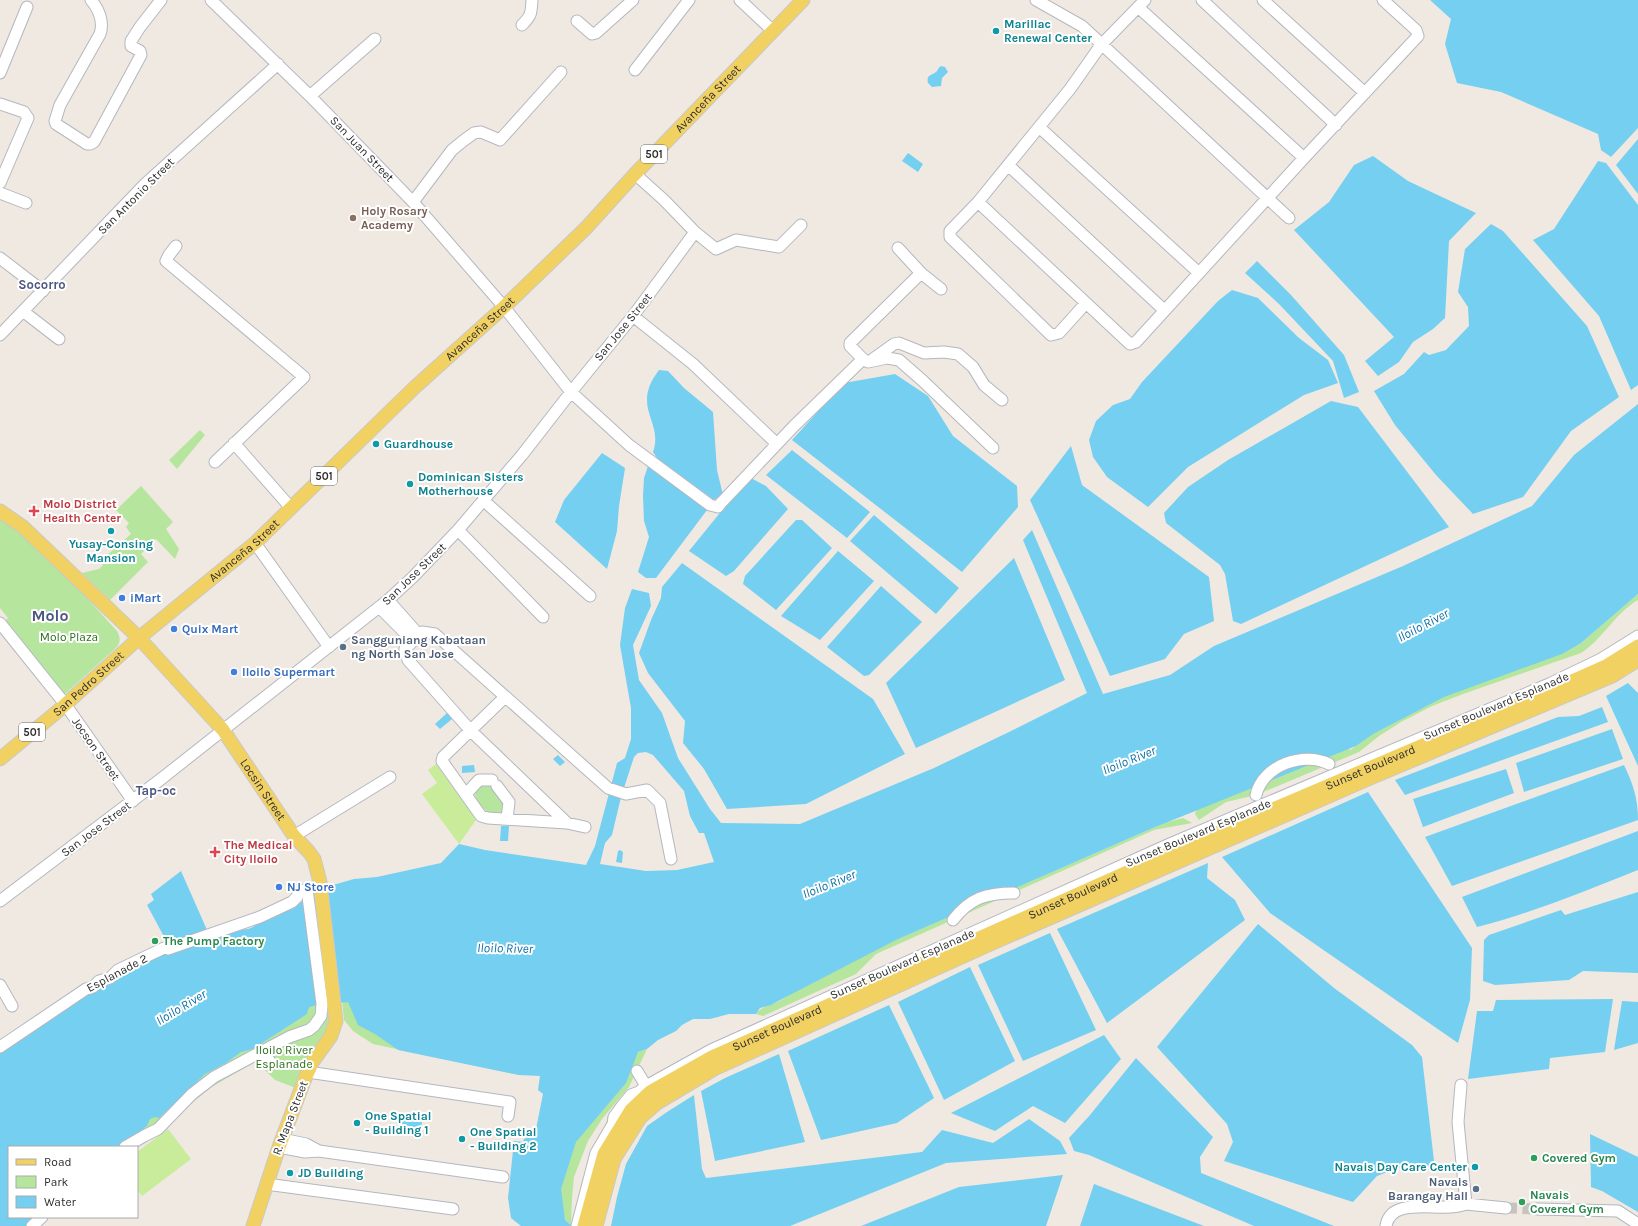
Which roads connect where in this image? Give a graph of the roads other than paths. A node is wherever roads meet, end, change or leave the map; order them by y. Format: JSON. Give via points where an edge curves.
{"nodes":[{"id":1,"x":91,"y":0,"type":"edge"},
{"id":2,"x":161,"y":0,"type":"edge"},
{"id":3,"x":211,"y":0,"type":"edge"},
{"id":4,"x":532,"y":0,"type":"edge"},
{"id":5,"x":633,"y":0,"type":"edge"},
{"id":6,"x":689,"y":0,"type":"edge"},
{"id":7,"x":740,"y":0,"type":"edge"},
{"id":8,"x":803,"y":0,"type":"edge"},
{"id":9,"x":1036,"y":0,"type":"edge"},
{"id":10,"x":1202,"y":0,"type":"edge"},
{"id":11,"x":1263,"y":0,"type":"edge"},
{"id":12,"x":1383,"y":0,"type":"edge"},
{"id":13,"x":1142,"y":4,"type":"edge"},
{"id":14,"x":27,"y":7,"type":"dead end"},
{"id":15,"x":577,"y":21,"type":"dead end"},
{"id":16,"x":522,"y":25,"type":"dead end"},
{"id":17,"x":773,"y":31,"type":"junction"},
{"id":18,"x":375,"y":39,"type":"dead end"},
{"id":19,"x":1101,"y":45,"type":"junction"},
{"id":20,"x":278,"y":64,"type":"junction"},
{"id":21,"x":635,"y":70,"type":"dead end"},
{"id":22,"x":561,"y":72,"type":"dead end"},
{"id":23,"x":0,"y":73,"type":"edge"},
{"id":24,"x":1365,"y":93,"type":"junction"},
{"id":25,"x":310,"y":96,"type":"junction"},
{"id":26,"x":0,"y":104,"type":"edge"},
{"id":27,"x":1336,"y":125,"type":"junction"},
{"id":28,"x":1039,"y":127,"type":"junction"},
{"id":29,"x":1304,"y":158,"type":"junction"},
{"id":30,"x":1008,"y":165,"type":"junction"},
{"id":31,"x":634,"y":174,"type":"junction"},
{"id":32,"x":0,"y":183,"type":"edge"},
{"id":33,"x":0,"y":193,"type":"edge"},
{"id":34,"x":1268,"y":198,"type":"junction"},
{"id":35,"x":413,"y":202,"type":"junction"},
{"id":36,"x":978,"y":202,"type":"junction"},
{"id":37,"x":26,"y":203,"type":"dead end"},
{"id":38,"x":1289,"y":218,"type":"dead end"},
{"id":39,"x":801,"y":225,"type":"dead end"},
{"id":40,"x":695,"y":232,"type":"junction"},
{"id":41,"x":176,"y":246,"type":"dead end"},
{"id":42,"x":898,"y":248,"type":"dead end"},
{"id":43,"x":0,"y":258,"type":"edge"},
{"id":44,"x":921,"y":273,"type":"junction"},
{"id":45,"x":1199,"y":273,"type":"junction"},
{"id":46,"x":940,"y":289,"type":"dead end"},
{"id":47,"x":43,"y":291,"type":"junction"},
{"id":48,"x":1086,"y":303,"type":"junction"},
{"id":49,"x":504,"y":307,"type":"junction"},
{"id":50,"x":1164,"y":310,"type":"junction"},
{"id":51,"x":24,"y":312,"type":"junction"},
{"id":52,"x":633,"y":316,"type":"junction"},
{"id":53,"x":0,"y":335,"type":"edge"},
{"id":54,"x":59,"y":339,"type":"dead end"},
{"id":55,"x":865,"y":360,"type":"junction"},
{"id":56,"x":571,"y":392,"type":"junction"},
{"id":57,"x":1002,"y":400,"type":"dead end"},
{"id":58,"x":234,"y":443,"type":"junction"},
{"id":59,"x":777,"y":444,"type":"junction"},
{"id":60,"x":993,"y":448,"type":"dead end"},
{"id":61,"x":214,"y":462,"type":"dead end"},
{"id":62,"x":483,"y":500,"type":"junction"},
{"id":63,"x":291,"y":508,"type":"junction"},
{"id":64,"x":0,"y":511,"type":"edge"},
{"id":65,"x":458,"y":530,"type":"junction"},
{"id":66,"x":255,"y":543,"type":"junction"},
{"id":67,"x":590,"y":596,"type":"dead end"},
{"id":68,"x":388,"y":600,"type":"junction"},
{"id":69,"x":379,"y":608,"type":"junction"},
{"id":70,"x":543,"y":617,"type":"dead end"},
{"id":71,"x":0,"y":622,"type":"edge"},
{"id":72,"x":1638,"y":636,"type":"edge"},
{"id":73,"x":139,"y":638,"type":"junction"},
{"id":74,"x":416,"y":638,"type":"junction"},
{"id":75,"x":1638,"y":646,"type":"edge"},
{"id":76,"x":329,"y":647,"type":"junction"},
{"id":77,"x":1638,"y":660,"type":"edge"},
{"id":78,"x":1609,"y":671,"type":"junction"},
{"id":79,"x":505,"y":697,"type":"junction"},
{"id":80,"x":64,"y":704,"type":"junction"},
{"id":81,"x":223,"y":730,"type":"junction"},
{"id":82,"x":471,"y":731,"type":"junction"},
{"id":83,"x":0,"y":759,"type":"edge"},
{"id":84,"x":1330,"y":764,"type":"dead end"},
{"id":85,"x":390,"y":777,"type":"dead end"},
{"id":86,"x":466,"y":794,"type":"junction"},
{"id":87,"x":1256,"y":795,"type":"dead end"},
{"id":88,"x":133,"y":801,"type":"junction"},
{"id":89,"x":507,"y":819,"type":"junction"},
{"id":90,"x":567,"y":823,"type":"junction"},
{"id":91,"x":585,"y":827,"type":"dead end"},
{"id":92,"x":294,"y":836,"type":"junction"},
{"id":93,"x":671,"y":859,"type":"dead end"},
{"id":94,"x":1014,"y":893,"type":"dead end"},
{"id":95,"x":0,"y":901,"type":"edge"},
{"id":96,"x":953,"y":920,"type":"dead end"},
{"id":97,"x":998,"y":935,"type":"junction"},
{"id":98,"x":0,"y":985,"type":"edge"},
{"id":99,"x":12,"y":1006,"type":"dead end"},
{"id":100,"x":336,"y":1016,"type":"joint"},
{"id":101,"x":0,"y":1046,"type":"edge"},
{"id":102,"x":262,"y":1051,"type":"junction"},
{"id":103,"x":272,"y":1064,"type":"dead end"},
{"id":104,"x":637,"y":1071,"type":"dead end"},
{"id":105,"x":308,"y":1072,"type":"junction"},
{"id":106,"x":1460,"y":1084,"type":"dead end"},
{"id":107,"x":646,"y":1086,"type":"junction"},
{"id":108,"x":508,"y":1116,"type":"dead end"},
{"id":109,"x":280,"y":1143,"type":"junction"},
{"id":110,"x":127,"y":1146,"type":"edge"},
{"id":111,"x":503,"y":1177,"type":"dead end"},
{"id":112,"x":266,"y":1184,"type":"junction"},
{"id":113,"x":1466,"y":1204,"type":"junction"},
{"id":114,"x":1506,"y":1208,"type":"tunnel mouth"},
{"id":115,"x":453,"y":1209,"type":"dead end"},
{"id":116,"x":1537,"y":1209,"type":"tunnel mouth"},
{"id":117,"x":41,"y":1218,"type":"edge"},
{"id":118,"x":1638,"y":1224,"type":"edge"},
{"id":119,"x":32,"y":1226,"type":"edge"},
{"id":120,"x":253,"y":1226,"type":"edge"},
{"id":121,"x":577,"y":1226,"type":"edge"},
{"id":122,"x":584,"y":1226,"type":"edge"},
{"id":123,"x":596,"y":1226,"type":"edge"},
{"id":124,"x":1386,"y":1226,"type":"edge"}],
"edges":[{"from":1,"to":2,"type":"street","via":[[98,12],[102,28],[60,105],[54,121],[87,144],[94,142],[141,54],[132,46],[131,41]]},
{"from":3,"to":20,"type":"street","name":"San Juan Street"},
{"from":4,"to":16,"type":"street","via":[[530,18]]},
{"from":5,"to":15,"type":"street","via":[[596,33],[592,34]]},
{"from":6,"to":21,"type":"street"},
{"from":7,"to":17,"type":"street"},
{"from":8,"to":17,"type":"main road","name":"Avanceña Street","number":"501"},
{"from":9,"to":19,"type":"street","via":[[1082,26]]},
{"from":10,"to":27,"type":"street"},
{"from":11,"to":24,"type":"street"},
{"from":12,"to":24,"type":"street","via":[[1416,30],[1418,36]]},
{"from":13,"to":19,"type":"street"},
{"from":13,"to":29,"type":"street"},
{"from":14,"to":23,"type":"street"},
{"from":17,"to":31,"type":"main road","name":"Avanceña Street","number":"501"},
{"from":18,"to":25,"type":"street"},
{"from":19,"to":28,"type":"street"},
{"from":19,"to":34,"type":"street"},
{"from":20,"to":25,"type":"street","name":"San Juan Street"},
{"from":20,"to":47,"type":"street","name":"San Antonio Street","via":[[145,184]]},
{"from":22,"to":35,"type":"street","via":[[500,140],[481,132],[463,140],[448,155]]},
{"from":24,"to":27,"type":"street"},
{"from":25,"to":35,"type":"street","name":"San Juan Street"},
{"from":26,"to":32,"type":"street","via":[[24,112],[28,118]]},
{"from":27,"to":29,"type":"street"},
{"from":28,"to":30,"type":"street"},
{"from":28,"to":45,"type":"street"},
{"from":29,"to":34,"type":"street"},
{"from":30,"to":36,"type":"street"},
{"from":30,"to":50,"type":"street"},
{"from":31,"to":40,"type":"street"},
{"from":31,"to":49,"type":"main road","name":"Avanceña Street","number":"501","via":[[586,228]]},
{"from":33,"to":37,"type":"street"},
{"from":34,"to":38,"type":"street"},
{"from":34,"to":45,"type":"street"},
{"from":35,"to":49,"type":"street","name":"San Juan Street"},
{"from":36,"to":48,"type":"street"},
{"from":36,"to":48,"type":"street","via":[[950,231],[950,237],[1052,335],[1059,333]]},
{"from":39,"to":40,"type":"street","via":[[779,247],[736,240],[716,249]]},
{"from":40,"to":52,"type":"street","name":"San Jose Street"},
{"from":41,"to":58,"type":"street","via":[[166,261],[304,377]]},
{"from":42,"to":44,"type":"street"},
{"from":43,"to":47,"type":"street"},
{"from":44,"to":46,"type":"street"},
{"from":44,"to":55,"type":"street","via":[[850,343]]},
{"from":45,"to":50,"type":"street"},
{"from":47,"to":51,"type":"street","name":"San Antonio Street"},
{"from":48,"to":50,"type":"street","via":[[1130,344],[1136,342]]},
{"from":49,"to":56,"type":"street","name":"San Juan Street"},
{"from":49,"to":63,"type":"main road","name":"Avanceña Street","number":"501","via":[[414,388]]},
{"from":51,"to":53,"type":"street","name":"San Antonio Street"},
{"from":51,"to":54,"type":"street"},
{"from":52,"to":56,"type":"street","name":"San Jose Street"},
{"from":52,"to":59,"type":"street","via":[[693,364]]},
{"from":55,"to":57,"type":"street","via":[[900,343],[924,353],[958,354],[973,367],[984,385]]},
{"from":55,"to":59,"type":"street"},
{"from":55,"to":60,"type":"street","via":[[899,360]]},
{"from":56,"to":59,"type":"street","name":"San Juan Street","via":[[628,444],[714,507],[718,507]]},
{"from":56,"to":62,"type":"street","name":"San Jose Street"},
{"from":58,"to":61,"type":"street"},
{"from":58,"to":63,"type":"street"},
{"from":62,"to":65,"type":"street","name":"San Jose Street"},
{"from":62,"to":67,"type":"street"},
{"from":63,"to":66,"type":"main road","name":"Avanceña Street","number":"501"},
{"from":64,"to":73,"type":"main road","name":"Locsin Street","via":[[23,527]]},
{"from":65,"to":68,"type":"street","name":"San Jose Street"},
{"from":65,"to":70,"type":"street"},
{"from":66,"to":73,"type":"main road","name":"Avanceña Street","number":"501"},
{"from":66,"to":76,"type":"street"},
{"from":68,"to":69,"type":"street","name":"San Jose Street"},
{"from":68,"to":74,"type":"street"},
{"from":69,"to":74,"type":"street"},
{"from":69,"to":76,"type":"street","name":"San Jose Street"},
{"from":71,"to":80,"type":"street","name":"Jocson Street"},
{"from":72,"to":107,"type":"street","name":"Sunset Boulevard Esplanade","via":[[1602,659],[1548,684],[1172,843],[711,1050]]},
{"from":73,"to":80,"type":"main road","name":"San Pedro Street","number":"501"},
{"from":73,"to":81,"type":"main road","name":"Locsin Street"},
{"from":74,"to":79,"type":"street","via":[[422,632],[435,634]]},
{"from":74,"to":82,"type":"street","via":[[406,649],[408,660]]},
{"from":75,"to":78,"type":"main road","name":"Sunset Boulevard"},
{"from":76,"to":81,"type":"street","name":"San Jose Street"},
{"from":77,"to":78,"type":"main road","name":"Sunset Boulevard"},
{"from":78,"to":97,"type":"main road","name":"Sunset Boulevard","via":[[1552,690],[1170,852]]},
{"from":79,"to":82,"type":"street"},
{"from":79,"to":93,"type":"street","via":[[608,788],[626,794],[647,790],[660,803]]},
{"from":80,"to":83,"type":"main road","name":"San Pedro Street","number":"501"},
{"from":80,"to":88,"type":"street","name":"Jocson Street"},
{"from":81,"to":88,"type":"street","name":"San Jose Street"},
{"from":81,"to":92,"type":"main road","name":"Locsin Street"},
{"from":82,"to":86,"type":"street","via":[[443,757],[442,761]]},
{"from":82,"to":90,"type":"street"},
{"from":84,"to":87,"type":"street","via":[[1312,759],[1289,762],[1261,780]]},
{"from":85,"to":92,"type":"street"},
{"from":86,"to":89,"type":"street","via":[[481,816]]},
{"from":86,"to":89,"type":"street","via":[[479,780],[494,783],[509,802]]},
{"from":88,"to":95,"type":"street","name":"San Jose Street"},
{"from":89,"to":90,"type":"street"},
{"from":90,"to":91,"type":"street"},
{"from":92,"to":100,"type":"main road","name":"Locsin Street","via":[[314,859],[320,882]]},
{"from":94,"to":96,"type":"street","via":[[993,894],[975,899]]},
{"from":97,"to":122,"type":"main road","name":"Sunset Boulevard","via":[[712,1057],[650,1092],[631,1110],[604,1154]]},
{"from":97,"to":123,"type":"main road","name":"Sunset Boulevard","via":[[714,1069],[657,1103],[640,1118],[614,1159]]},
{"from":98,"to":99,"type":"street"},
{"from":100,"to":105,"type":"main road","name":"R. Mapa Street","via":[[331,1036]]},
{"from":101,"to":102,"type":"street","name":"Esplanade 2","via":[[86,989],[110,978],[118,970],[164,948],[168,949],[260,917],[292,902],[298,893],[308,892],[322,1004],[321,1016],[314,1026]]},
{"from":102,"to":103,"type":"street"},
{"from":102,"to":110,"type":"street","via":[[202,1086],[172,1112],[158,1129]]},
{"from":104,"to":107,"type":"street"},
{"from":105,"to":108,"type":"street","via":[[510,1102]]},
{"from":105,"to":109,"type":"main road","name":"R. Mapa Street"},
{"from":106,"to":113,"type":"street","via":[[1458,1122]]},
{"from":107,"to":121,"type":"street","name":"Sunset Boulevard Esplanade","via":[[631,1095],[622,1106],[596,1153]]},
{"from":109,"to":111,"type":"street","via":[[305,1152],[319,1151]]},
{"from":109,"to":112,"type":"main road","name":"R. Mapa Street"},
{"from":112,"to":115,"type":"street"},
{"from":112,"to":120,"type":"main road","name":"R. Mapa Street"},
{"from":113,"to":114,"type":"street"},
{"from":113,"to":124,"type":"street","via":[[1454,1207],[1403,1208],[1391,1214]]},
{"from":116,"to":118,"type":"street","via":[[1618,1211]]},
{"from":117,"to":119,"type":"street"}]}
